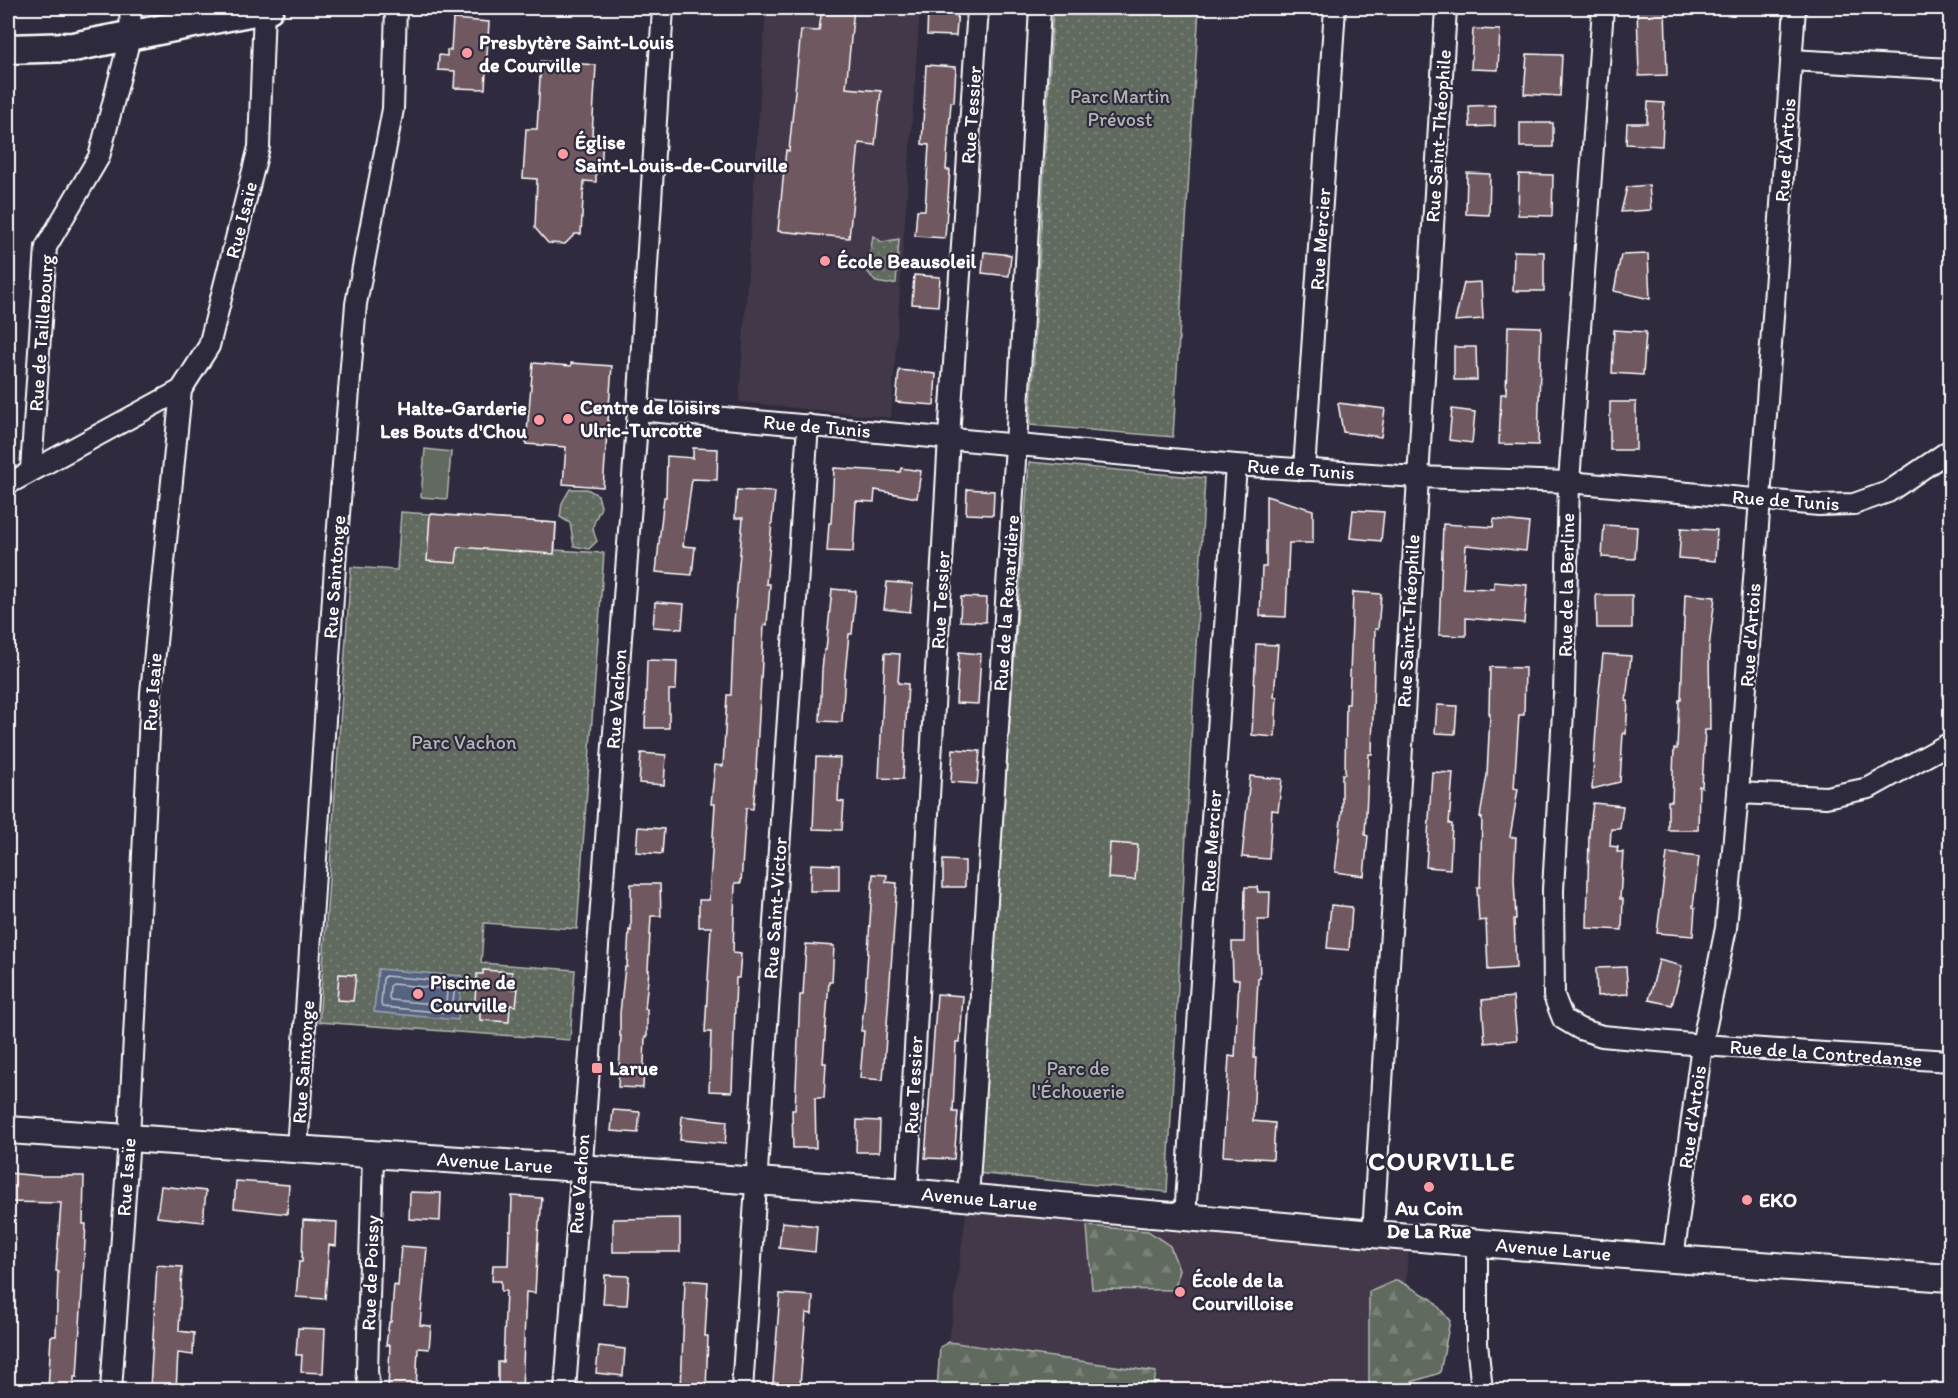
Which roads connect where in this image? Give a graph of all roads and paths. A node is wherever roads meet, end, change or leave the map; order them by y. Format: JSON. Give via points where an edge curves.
{"nodes":[{"id":1,"x":266,"y":8,"type":"edge"},
{"id":2,"x":396,"y":8,"type":"edge"},
{"id":3,"x":663,"y":8,"type":"edge"},
{"id":4,"x":978,"y":8,"type":"edge"},
{"id":5,"x":1040,"y":8,"type":"edge"},
{"id":6,"x":1335,"y":8,"type":"edge"},
{"id":7,"x":1446,"y":8,"type":"edge"},
{"id":8,"x":1603,"y":8,"type":"edge"},
{"id":9,"x":1795,"y":8,"type":"edge"},
{"id":10,"x":131,"y":21,"type":"edge"},
{"id":11,"x":8,"y":49,"type":"edge"},
{"id":12,"x":1791,"y":60,"type":"junction"},
{"id":13,"x":1950,"y":69,"type":"edge"},
{"id":14,"x":181,"y":390,"type":"junction"},
{"id":15,"x":638,"y":410,"type":"junction"},
{"id":16,"x":808,"y":425,"type":"junction"},
{"id":17,"x":949,"y":437,"type":"junction"},
{"id":18,"x":1016,"y":445,"type":"junction"},
{"id":19,"x":1950,"y":450,"type":"edge"},
{"id":20,"x":1236,"y":465,"type":"junction"},
{"id":21,"x":31,"y":470,"type":"junction"},
{"id":22,"x":1304,"y":470,"type":"junction"},
{"id":23,"x":1417,"y":477,"type":"junction"},
{"id":24,"x":1569,"y":482,"type":"junction"},
{"id":25,"x":8,"y":484,"type":"edge"},
{"id":26,"x":1760,"y":499,"type":"junction"},
{"id":27,"x":1950,"y":743,"type":"edge"},
{"id":28,"x":1738,"y":793,"type":"junction"},
{"id":29,"x":1702,"y":1045,"type":"junction"},
{"id":30,"x":1950,"y":1061,"type":"edge"},
{"id":31,"x":8,"y":1130,"type":"edge"},
{"id":32,"x":129,"y":1138,"type":"junction"},
{"id":33,"x":297,"y":1150,"type":"junction"},
{"id":34,"x":373,"y":1155,"type":"junction"},
{"id":35,"x":580,"y":1168,"type":"junction"},
{"id":36,"x":756,"y":1182,"type":"junction"},
{"id":37,"x":907,"y":1192,"type":"junction"},
{"id":38,"x":968,"y":1198,"type":"junction"},
{"id":39,"x":1185,"y":1217,"type":"junction"},
{"id":40,"x":1373,"y":1234,"type":"junction"},
{"id":41,"x":1477,"y":1243,"type":"junction"},
{"id":42,"x":1673,"y":1259,"type":"junction"},
{"id":43,"x":1950,"y":1278,"type":"edge"},
{"id":44,"x":111,"y":1390,"type":"edge"},
{"id":45,"x":370,"y":1390,"type":"edge"},
{"id":46,"x":565,"y":1390,"type":"edge"},
{"id":47,"x":742,"y":1390,"type":"edge"},
{"id":48,"x":1482,"y":1390,"type":"edge"}],
"edges":[{"from":1,"to":10,"type":"main road"},
{"from":1,"to":14,"type":"street","name":"Rue Isaïe","via":[[259,147],[209,346]]},
{"from":2,"to":33,"type":"street","name":"Rue Saintonge","via":[[393,109],[355,315]]},
{"from":3,"to":15,"type":"street","name":"Rue Vachon"},
{"from":4,"to":17,"type":"street","name":"Rue Tessier"},
{"from":5,"to":18,"type":"street","name":"Rue de la Renardière"},
{"from":6,"to":22,"type":"street","name":"Rue Mercier"},
{"from":7,"to":23,"type":"street","name":"Rue Saint-Théophile"},
{"from":8,"to":24,"type":"street","name":"Rue de la Berline"},
{"from":9,"to":12,"type":"street","name":"Rue d'Artois"},
{"from":10,"to":11,"type":"main road","via":[[73,47]]},
{"from":10,"to":21,"type":"street","name":"Rue de Taillebourg","via":[[99,156],[46,247]]},
{"from":12,"to":13,"type":"street"},
{"from":12,"to":26,"type":"street","name":"Rue d'Artois"},
{"from":14,"to":21,"type":"street"},
{"from":14,"to":32,"type":"street","name":"Rue Isaïe","via":[[151,693]]},
{"from":15,"to":16,"type":"street","name":"Rue de Tunis"},
{"from":15,"to":35,"type":"street","name":"Rue Vachon"},
{"from":16,"to":17,"type":"street","name":"Rue de Tunis"},
{"from":16,"to":36,"type":"street","name":"Rue Saint-Victor"},
{"from":17,"to":18,"type":"street","name":"Rue de Tunis"},
{"from":17,"to":37,"type":"street","name":"Rue Tessier"},
{"from":18,"to":20,"type":"street","name":"Rue de Tunis"},
{"from":18,"to":38,"type":"street","name":"Rue de la Renardière"},
{"from":19,"to":26,"type":"street","name":"Rue de Tunis","via":[[1888,492],[1854,504]]},
{"from":20,"to":22,"type":"street","name":"Rue de Tunis"},
{"from":20,"to":39,"type":"street","name":"Rue Mercier"},
{"from":21,"to":25,"type":"street"},
{"from":22,"to":23,"type":"street","name":"Rue de Tunis"},
{"from":23,"to":24,"type":"street","name":"Rue de Tunis"},
{"from":23,"to":40,"type":"street","name":"Rue Saint-Théophile"},
{"from":24,"to":26,"type":"street","name":"Rue de Tunis"},
{"from":24,"to":29,"type":"street","name":"Rue de la Berline","via":[[1564,694],[1553,890],[1554,996],[1563,1019],[1580,1029],[1602,1036]]},
{"from":26,"to":28,"type":"street","name":"Rue d'Artois"},
{"from":27,"to":28,"type":"street","via":[[1869,788],[1826,797]]},
{"from":28,"to":29,"type":"street","name":"Rue d'Artois","via":[[1726,928]]},
{"from":29,"to":30,"type":"street","name":"Rue de la Contredanse"},
{"from":29,"to":42,"type":"street","name":"Rue d'Artois"},
{"from":31,"to":32,"type":"street","name":"Avenue Larue"},
{"from":32,"to":33,"type":"street","name":"Avenue Larue"},
{"from":32,"to":44,"type":"street","name":"Rue Isaïe"},
{"from":33,"to":34,"type":"street","name":"Avenue Larue"},
{"from":34,"to":35,"type":"street","name":"Avenue Larue"},
{"from":34,"to":45,"type":"street","name":"Rue de Poissy","via":[[367,1372]]},
{"from":35,"to":36,"type":"street","name":"Avenue Larue"},
{"from":35,"to":46,"type":"street","name":"Rue Vachon"},
{"from":36,"to":37,"type":"street","name":"Avenue Larue"},
{"from":36,"to":47,"type":"street","name":"Rue Saint-Victor"},
{"from":37,"to":38,"type":"street","name":"Avenue Larue"},
{"from":38,"to":39,"type":"street","name":"Avenue Larue"},
{"from":39,"to":40,"type":"street","name":"Avenue Larue"},
{"from":40,"to":41,"type":"street","name":"Avenue Larue"},
{"from":41,"to":42,"type":"street","name":"Avenue Larue"},
{"from":41,"to":48,"type":"street","via":[[1477,1343]]},
{"from":42,"to":43,"type":"street","name":"Avenue Larue"}]}
